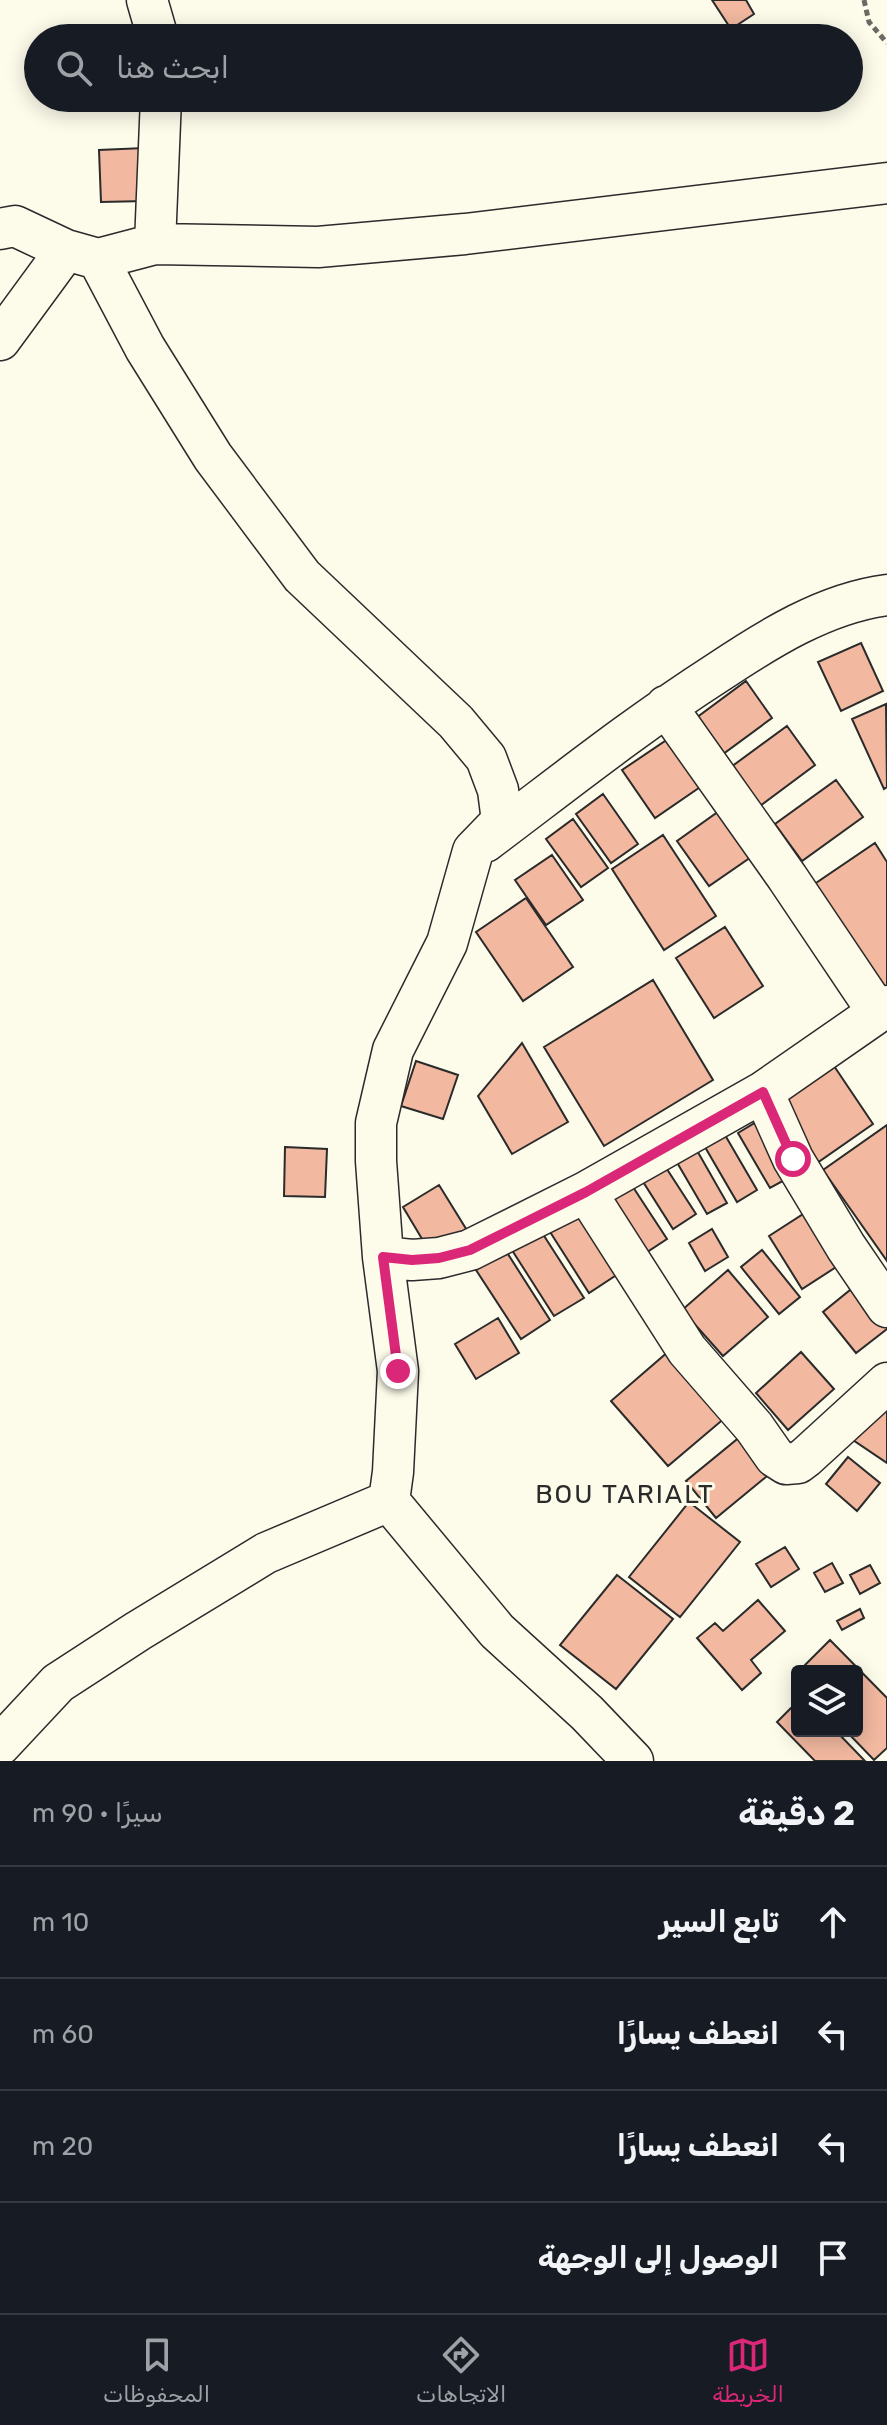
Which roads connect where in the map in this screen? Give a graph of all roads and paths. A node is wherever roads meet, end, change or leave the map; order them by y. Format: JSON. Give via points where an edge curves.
{"nodes":[{"id":1,"x":147,"y":0,"type":"edge"},
{"id":2,"x":864,"y":0,"type":"edge"},
{"id":3,"x":154,"y":24,"type":"edge"},
{"id":4,"x":887,"y":43,"type":"edge"},
{"id":5,"x":160,"y":112,"type":"edge"},
{"id":6,"x":887,"y":183,"type":"edge"},
{"id":7,"x":0,"y":229,"type":"edge"},
{"id":8,"x":155,"y":244,"type":"junction"},
{"id":9,"x":82,"y":255,"type":"junction"},
{"id":10,"x":0,"y":340,"type":"edge"},
{"id":11,"x":887,"y":595,"type":"edge"},
{"id":12,"x":666,"y":706,"type":"junction"},
{"id":13,"x":473,"y":851,"type":"junction"},
{"id":14,"x":882,"y":1008,"type":"edge"},
{"id":15,"x":763,"y":1092,"type":"junction"},
{"id":16,"x":586,"y":1192,"type":"junction"},
{"id":17,"x":383,"y":1257,"type":"junction"},
{"id":18,"x":887,"y":1307,"type":"edge"},
{"id":19,"x":887,"y":1383,"type":"edge"},
{"id":20,"x":389,"y":1501,"type":"junction"},
{"id":21,"x":0,"y":1745,"type":"edge"},
{"id":22,"x":633,"y":1761,"type":"edge"}],
"edges":[{"from":1,"to":3,"type":"street"},
{"from":2,"to":4,"type":"path","via":[[869,22]]},
{"from":5,"to":8,"type":"street"},
{"from":6,"to":8,"type":"street","via":[[318,247]]},
{"from":7,"to":9,"type":"street","via":[[15,226]]},
{"from":8,"to":9,"type":"street"},
{"from":9,"to":10,"type":"street"},
{"from":9,"to":13,"type":"street","via":[[213,457],[302,576],[456,722],[486,758],[502,821]]},
{"from":11,"to":12,"type":"street","via":[[823,613],[756,647]]},
{"from":12,"to":13,"type":"street"},
{"from":12,"to":14,"type":"street"},
{"from":13,"to":17,"type":"street","via":[[447,943],[402,1029],[385,1078],[376,1123]]},
{"from":14,"to":15,"type":"street"},
{"from":15,"to":16,"type":"street"},
{"from":15,"to":18,"type":"street","via":[[793,1159]]},
{"from":16,"to":17,"type":"street","via":[[470,1250],[439,1258]]},
{"from":16,"to":19,"type":"street","via":[[687,1350],[786,1464],[806,1457]]},
{"from":17,"to":20,"type":"street","via":[[398,1371]]},
{"from":20,"to":21,"type":"street","via":[[266,1553],[151,1623],[58,1683]]},
{"from":20,"to":22,"type":"street","via":[[497,1631]]}]}
